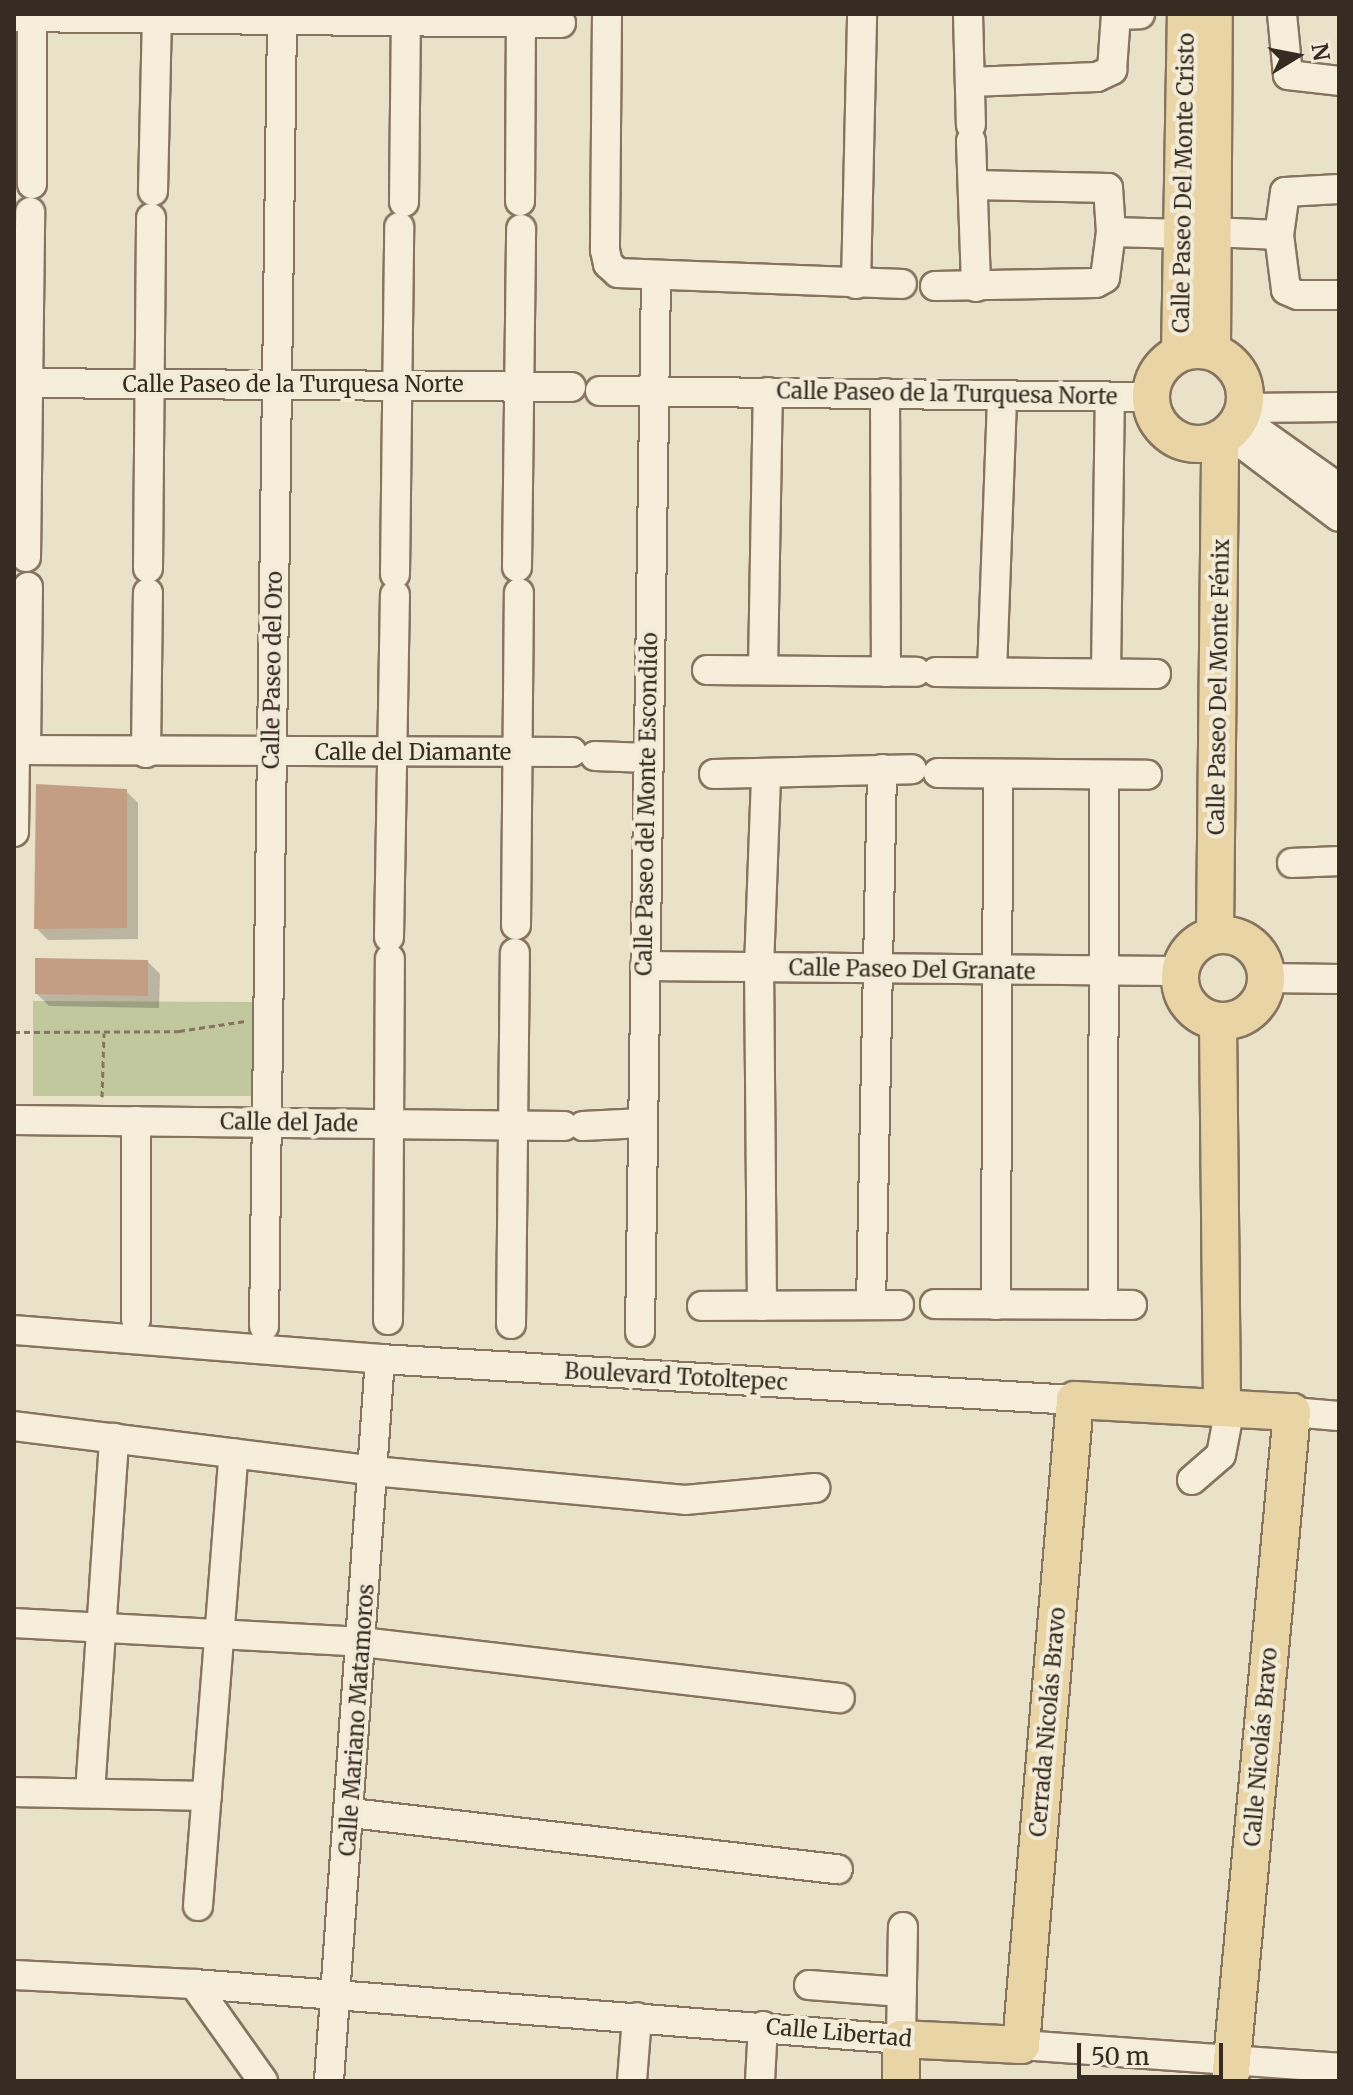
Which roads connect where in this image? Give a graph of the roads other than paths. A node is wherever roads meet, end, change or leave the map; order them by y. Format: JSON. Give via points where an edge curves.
{"nodes":[{"id":1,"x":607,"y":14,"type":"edge"},
{"id":2,"x":862,"y":14,"type":"edge"},
{"id":3,"x":968,"y":14,"type":"edge"},
{"id":4,"x":1124,"y":14,"type":"edge"},
{"id":5,"x":1186,"y":14,"type":"edge"},
{"id":6,"x":1214,"y":14,"type":"edge"},
{"id":7,"x":1282,"y":14,"type":"edge"},
{"id":8,"x":26,"y":16,"type":"edge"},
{"id":9,"x":282,"y":17,"type":"edge"},
{"id":10,"x":406,"y":17,"type":"edge"},
{"id":11,"x":521,"y":18,"type":"edge"},
{"id":12,"x":157,"y":19,"type":"junction"},
{"id":13,"x":561,"y":23,"type":"dead end"},
{"id":14,"x":1339,"y":81,"type":"edge"},
{"id":15,"x":970,"y":82,"type":"junction"},
{"id":16,"x":32,"y":184,"type":"dead end"},
{"id":17,"x":973,"y":185,"type":"junction"},
{"id":18,"x":1339,"y":189,"type":"edge"},
{"id":19,"x":30,"y":212,"type":"dead end"},
{"id":20,"x":1111,"y":232,"type":"junction"},
{"id":21,"x":1198,"y":233,"type":"junction"},
{"id":22,"x":1279,"y":235,"type":"junction"},
{"id":23,"x":656,"y":276,"type":"junction"},
{"id":24,"x":856,"y":284,"type":"junction"},
{"id":25,"x":902,"y":284,"type":"dead end"},
{"id":26,"x":935,"y":286,"type":"dead end"},
{"id":27,"x":976,"y":287,"type":"junction"},
{"id":28,"x":1339,"y":295,"type":"edge"},
{"id":29,"x":1196,"y":352,"type":"junction"},
{"id":30,"x":21,"y":383,"type":"edge"},
{"id":31,"x":150,"y":384,"type":"junction"},
{"id":32,"x":276,"y":385,"type":"junction"},
{"id":33,"x":395,"y":386,"type":"junction"},
{"id":34,"x":521,"y":387,"type":"junction"},
{"id":35,"x":571,"y":387,"type":"dead end"},
{"id":36,"x":654,"y":390,"type":"junction"},
{"id":37,"x":600,"y":391,"type":"dead end"},
{"id":38,"x":768,"y":392,"type":"junction"},
{"id":39,"x":885,"y":393,"type":"junction"},
{"id":40,"x":1002,"y":395,"type":"junction"},
{"id":41,"x":1110,"y":397,"type":"junction"},
{"id":42,"x":1151,"y":397,"type":"junction"},
{"id":43,"x":1339,"y":407,"type":"edge"},
{"id":44,"x":1233,"y":424,"type":"junction"},
{"id":45,"x":1339,"y":488,"type":"edge"},
{"id":46,"x":1339,"y":517,"type":"edge"},
{"id":47,"x":26,"y":557,"type":"dead end"},
{"id":48,"x":28,"y":587,"type":"dead end"},
{"id":49,"x":707,"y":670,"type":"dead end"},
{"id":50,"x":763,"y":670,"type":"junction"},
{"id":51,"x":886,"y":672,"type":"junction"},
{"id":52,"x":992,"y":672,"type":"junction"},
{"id":53,"x":1106,"y":673,"type":"junction"},
{"id":54,"x":1156,"y":674,"type":"dead end"},
{"id":55,"x":18,"y":750,"type":"edge"},
{"id":56,"x":517,"y":752,"type":"junction"},
{"id":57,"x":146,"y":753,"type":"junction"},
{"id":58,"x":272,"y":754,"type":"junction"},
{"id":59,"x":393,"y":754,"type":"junction"},
{"id":60,"x":648,"y":758,"type":"junction"},
{"id":61,"x":882,"y":769,"type":"junction"},
{"id":62,"x":766,"y":773,"type":"junction"},
{"id":63,"x":714,"y":774,"type":"dead end"},
{"id":64,"x":998,"y":774,"type":"junction"},
{"id":65,"x":1104,"y":775,"type":"junction"},
{"id":66,"x":1147,"y":775,"type":"dead end"},
{"id":67,"x":14,"y":832,"type":"edge"},
{"id":68,"x":1339,"y":861,"type":"edge"},
{"id":69,"x":1292,"y":863,"type":"dead end"},
{"id":70,"x":516,"y":925,"type":"dead end"},
{"id":71,"x":1215,"y":935,"type":"junction"},
{"id":72,"x":515,"y":953,"type":"dead end"},
{"id":73,"x":645,"y":966,"type":"junction"},
{"id":74,"x":759,"y":968,"type":"junction"},
{"id":75,"x":876,"y":970,"type":"junction"},
{"id":76,"x":993,"y":971,"type":"junction"},
{"id":77,"x":1180,"y":971,"type":"junction"},
{"id":78,"x":1101,"y":973,"type":"junction"},
{"id":79,"x":1266,"y":978,"type":"junction"},
{"id":80,"x":1339,"y":979,"type":"edge"},
{"id":81,"x":1218,"y":1021,"type":"junction"},
{"id":82,"x":14,"y":1120,"type":"edge"},
{"id":83,"x":136,"y":1121,"type":"junction"},
{"id":84,"x":267,"y":1122,"type":"junction"},
{"id":85,"x":643,"y":1123,"type":"junction"},
{"id":86,"x":388,"y":1124,"type":"junction"},
{"id":87,"x":512,"y":1125,"type":"junction"},
{"id":88,"x":935,"y":1304,"type":"dead end"},
{"id":89,"x":996,"y":1305,"type":"junction"},
{"id":90,"x":1103,"y":1305,"type":"junction"},
{"id":91,"x":1132,"y":1305,"type":"dead end"},
{"id":92,"x":702,"y":1306,"type":"dead end"},
{"id":93,"x":762,"y":1306,"type":"junction"},
{"id":94,"x":136,"y":1319,"type":"dead end"},
{"id":95,"x":388,"y":1320,"type":"dead end"},
{"id":96,"x":511,"y":1324,"type":"dead end"},
{"id":97,"x":264,"y":1326,"type":"dead end"},
{"id":98,"x":14,"y":1330,"type":"edge"},
{"id":99,"x":640,"y":1332,"type":"dead end"},
{"id":100,"x":380,"y":1359,"type":"junction"},
{"id":101,"x":1075,"y":1400,"type":"junction"},
{"id":102,"x":1226,"y":1408,"type":"junction"},
{"id":103,"x":1292,"y":1412,"type":"junction"},
{"id":104,"x":1339,"y":1416,"type":"edge"},
{"id":105,"x":14,"y":1426,"type":"edge"},
{"id":106,"x":114,"y":1438,"type":"junction"},
{"id":107,"x":234,"y":1453,"type":"junction"},
{"id":108,"x":373,"y":1471,"type":"junction"},
{"id":109,"x":1192,"y":1480,"type":"dead end"},
{"id":110,"x":815,"y":1488,"type":"dead end"},
{"id":111,"x":14,"y":1623,"type":"edge"},
{"id":112,"x":103,"y":1628,"type":"junction"},
{"id":113,"x":221,"y":1633,"type":"junction"},
{"id":114,"x":362,"y":1642,"type":"junction"},
{"id":115,"x":840,"y":1698,"type":"dead end"},
{"id":116,"x":14,"y":1792,"type":"edge"},
{"id":117,"x":90,"y":1793,"type":"junction"},
{"id":118,"x":207,"y":1796,"type":"junction"},
{"id":119,"x":351,"y":1813,"type":"junction"},
{"id":120,"x":838,"y":1869,"type":"dead end"},
{"id":121,"x":198,"y":1906,"type":"dead end"},
{"id":122,"x":903,"y":1927,"type":"dead end"},
{"id":123,"x":14,"y":1975,"type":"edge"},
{"id":124,"x":194,"y":1984,"type":"junction"},
{"id":125,"x":809,"y":1985,"type":"dead end"},
{"id":126,"x":902,"y":1992,"type":"junction"},
{"id":127,"x":339,"y":1995,"type":"junction"},
{"id":128,"x":637,"y":2017,"type":"junction"},
{"id":129,"x":763,"y":2026,"type":"junction"},
{"id":130,"x":901,"y":2039,"type":"junction"},
{"id":131,"x":1021,"y":2045,"type":"junction"},
{"id":132,"x":1339,"y":2068,"type":"edge"},
{"id":133,"x":1231,"y":2071,"type":"edge"},
{"id":134,"x":263,"y":2081,"type":"edge"},
{"id":135,"x":329,"y":2081,"type":"edge"},
{"id":136,"x":632,"y":2081,"type":"edge"},
{"id":137,"x":760,"y":2081,"type":"edge"},
{"id":138,"x":901,"y":2081,"type":"edge"}],
"edges":[{"from":1,"to":23,"type":"street","via":[[608,264],[618,273]]},
{"from":2,"to":24,"type":"street"},
{"from":3,"to":15,"type":"street"},
{"from":4,"to":15,"type":"street","via":[[1112,70],[1097,77]]},
{"from":5,"to":21,"type":"main road","name":"Calle Paseo Del Monte Cristo"},
{"from":6,"to":21,"type":"main road","name":"Calle Paseo Del Monte Cristo"},
{"from":7,"to":14,"type":"street","via":[[1288,75]]},
{"from":8,"to":12,"type":"street"},
{"from":8,"to":16,"type":"street"},
{"from":9,"to":10,"type":"street"},
{"from":9,"to":12,"type":"street"},
{"from":9,"to":32,"type":"street","name":"Calle Paseo del Oro"},
{"from":10,"to":11,"type":"street"},
{"from":10,"to":33,"type":"street"},
{"from":11,"to":13,"type":"street"},
{"from":11,"to":34,"type":"street"},
{"from":12,"to":31,"type":"street"},
{"from":15,"to":17,"type":"street"},
{"from":17,"to":20,"type":"street","via":[[1098,184],[1111,196]]},
{"from":17,"to":27,"type":"street"},
{"from":18,"to":22,"type":"street","via":[[1285,192]]},
{"from":19,"to":30,"type":"street"},
{"from":20,"to":21,"type":"street"},
{"from":20,"to":27,"type":"street","via":[[1109,266],[1105,278],[1096,283]]},
{"from":21,"to":22,"type":"street"},
{"from":21,"to":29,"type":"main road","name":"Calle Paseo Del Monte Cristo"},
{"from":22,"to":28,"type":"street","via":[[1286,290]]},
{"from":23,"to":24,"type":"street"},
{"from":23,"to":36,"type":"street","name":"Calle Paseo del Monte Escondido"},
{"from":24,"to":25,"type":"street"},
{"from":26,"to":27,"type":"street"},
{"from":29,"to":42,"type":"main road","via":[[1157,372]]},
{"from":29,"to":44,"type":"main road","via":[[1225,358],[1242,380]]},
{"from":30,"to":31,"type":"street","name":"Calle Paseo de la Turquesa Norte"},
{"from":30,"to":47,"type":"street"},
{"from":31,"to":32,"type":"street","name":"Calle Paseo de la Turquesa Norte"},
{"from":31,"to":57,"type":"street"},
{"from":32,"to":33,"type":"street","name":"Calle Paseo de la Turquesa Norte"},
{"from":32,"to":58,"type":"street","name":"Calle Paseo del Oro"},
{"from":33,"to":34,"type":"street","name":"Calle Paseo de la Turquesa Norte"},
{"from":33,"to":59,"type":"street"},
{"from":34,"to":35,"type":"street","name":"Calle Paseo de la Turquesa Norte"},
{"from":34,"to":56,"type":"street"},
{"from":36,"to":37,"type":"street","name":"Calle Paseo de la Turquesa Norte"},
{"from":36,"to":38,"type":"street","name":"Calle Paseo de la Turquesa Norte"},
{"from":36,"to":60,"type":"street","name":"Calle Paseo del Monte Escondido"},
{"from":38,"to":39,"type":"street","name":"Calle Paseo de la Turquesa Norte"},
{"from":38,"to":50,"type":"street"},
{"from":39,"to":40,"type":"street","name":"Calle Paseo de la Turquesa Norte"},
{"from":39,"to":51,"type":"street"},
{"from":40,"to":41,"type":"street","name":"Calle Paseo de la Turquesa Norte"},
{"from":40,"to":52,"type":"street"},
{"from":41,"to":42,"type":"street","name":"Calle Paseo de la Turquesa Norte"},
{"from":41,"to":53,"type":"street"},
{"from":42,"to":44,"type":"main road","via":[[1155,417],[1176,439],[1190,444]]},
{"from":43,"to":44,"type":"street"},
{"from":44,"to":45,"type":"street"},
{"from":44,"to":46,"type":"street"},
{"from":44,"to":71,"type":"main road","name":"Calle Paseo Del Monte Fénix"},
{"from":48,"to":55,"type":"street"},
{"from":49,"to":50,"type":"street"},
{"from":50,"to":51,"type":"street"},
{"from":51,"to":52,"type":"street"},
{"from":52,"to":53,"type":"street"},
{"from":53,"to":54,"type":"street"},
{"from":55,"to":57,"type":"street","name":"Calle del Diamante"},
{"from":55,"to":67,"type":"street"},
{"from":56,"to":59,"type":"street","name":"Calle del Diamante"},
{"from":56,"to":60,"type":"street","name":"Calle del Diamante"},
{"from":56,"to":70,"type":"street"},
{"from":57,"to":58,"type":"street","name":"Calle del Diamante"},
{"from":58,"to":59,"type":"street","name":"Calle del Diamante"},
{"from":58,"to":84,"type":"street","name":"Calle Paseo del Oro"},
{"from":59,"to":86,"type":"street"},
{"from":60,"to":73,"type":"street","name":"Calle Paseo del Monte Escondido"},
{"from":61,"to":62,"type":"street"},
{"from":61,"to":64,"type":"street"},
{"from":61,"to":75,"type":"street"},
{"from":62,"to":63,"type":"street"},
{"from":62,"to":74,"type":"street"},
{"from":64,"to":65,"type":"street"},
{"from":64,"to":76,"type":"street"},
{"from":65,"to":66,"type":"street"},
{"from":65,"to":78,"type":"street"},
{"from":68,"to":69,"type":"street"},
{"from":71,"to":77,"type":"main road","via":[[1191,947]]},
{"from":71,"to":79,"type":"main road","via":[[1251,944]]},
{"from":72,"to":87,"type":"street"},
{"from":73,"to":74,"type":"street","name":"Calle Paseo Del Granate"},
{"from":73,"to":85,"type":"street","name":"Calle Paseo del Monte Escondido"},
{"from":74,"to":75,"type":"street","name":"Calle Paseo Del Granate"},
{"from":74,"to":93,"type":"street"},
{"from":75,"to":76,"type":"street","name":"Calle Paseo Del Granate"},
{"from":75,"to":93,"type":"street","via":[[885,1305]]},
{"from":76,"to":78,"type":"street","name":"Calle Paseo Del Granate"},
{"from":76,"to":89,"type":"street"},
{"from":77,"to":78,"type":"street","name":"Calle Paseo Del Granate"},
{"from":77,"to":81,"type":"main road","via":[[1179,985],[1193,1010]]},
{"from":78,"to":90,"type":"street"},
{"from":79,"to":80,"type":"street"},
{"from":79,"to":81,"type":"main road","via":[[1264,992],[1246,1015]]},
{"from":81,"to":102,"type":"main road"},
{"from":82,"to":83,"type":"street","name":"Calle del Jade"},
{"from":83,"to":84,"type":"street","name":"Calle del Jade"},
{"from":83,"to":94,"type":"street"},
{"from":84,"to":86,"type":"street","name":"Calle del Jade"},
{"from":84,"to":97,"type":"street","name":"Calle Paseo del Oro"},
{"from":85,"to":87,"type":"street","name":"Calle del Jade"},
{"from":85,"to":99,"type":"street","name":"Calle Paseo del Monte Escondido"},
{"from":86,"to":87,"type":"street","name":"Calle del Jade"},
{"from":86,"to":95,"type":"street"},
{"from":87,"to":96,"type":"street"},
{"from":88,"to":89,"type":"street"},
{"from":89,"to":90,"type":"street"},
{"from":90,"to":91,"type":"street"},
{"from":92,"to":93,"type":"street"},
{"from":98,"to":100,"type":"street","name":"Boulevard Totoltepec"},
{"from":100,"to":101,"type":"street","name":"Boulevard Totoltepec"},
{"from":100,"to":108,"type":"street","name":"Calle Mariano Matamoros"},
{"from":101,"to":102,"type":"main road","name":"Boulevard Totoltepec"},
{"from":101,"to":131,"type":"main road","name":"Cerrada Nicolás Bravo"},
{"from":102,"to":103,"type":"main road","name":"Boulevard Totoltepec"},
{"from":102,"to":109,"type":"street","via":[[1221,1455]]},
{"from":103,"to":104,"type":"street","name":"Boulevard Totoltepec"},
{"from":103,"to":133,"type":"main road","name":"Calle Nicolás Bravo"},
{"from":105,"to":106,"type":"street"},
{"from":106,"to":107,"type":"street"},
{"from":106,"to":112,"type":"street"},
{"from":107,"to":108,"type":"street"},
{"from":107,"to":113,"type":"street"},
{"from":108,"to":110,"type":"street","via":[[685,1500]]},
{"from":108,"to":114,"type":"street","name":"Calle Mariano Matamoros"},
{"from":111,"to":112,"type":"street"},
{"from":112,"to":113,"type":"street"},
{"from":112,"to":117,"type":"street"},
{"from":113,"to":114,"type":"street"},
{"from":113,"to":118,"type":"street"},
{"from":114,"to":115,"type":"street"},
{"from":114,"to":119,"type":"street","name":"Calle Mariano Matamoros"},
{"from":116,"to":117,"type":"street"},
{"from":117,"to":118,"type":"street"},
{"from":118,"to":121,"type":"street"},
{"from":119,"to":120,"type":"street"},
{"from":119,"to":127,"type":"street","name":"Calle Mariano Matamoros"},
{"from":122,"to":126,"type":"street"},
{"from":123,"to":124,"type":"street","name":"Calle Libertad"},
{"from":124,"to":127,"type":"street","name":"Calle Libertad"},
{"from":124,"to":134,"type":"street"},
{"from":125,"to":126,"type":"street"},
{"from":126,"to":130,"type":"street"},
{"from":127,"to":128,"type":"street","name":"Calle Libertad"},
{"from":127,"to":135,"type":"street","name":"Calle Mariano Matamoros"},
{"from":128,"to":129,"type":"street","name":"Calle Libertad"},
{"from":128,"to":136,"type":"street"},
{"from":129,"to":130,"type":"street","name":"Calle Libertad"},
{"from":129,"to":137,"type":"street"},
{"from":130,"to":131,"type":"main road","name":"Calle Libertad"},
{"from":130,"to":138,"type":"main road"},
{"from":131,"to":133,"type":"street","name":"Calle Libertad"},
{"from":132,"to":133,"type":"street","name":"Calle Libertad"}]}
